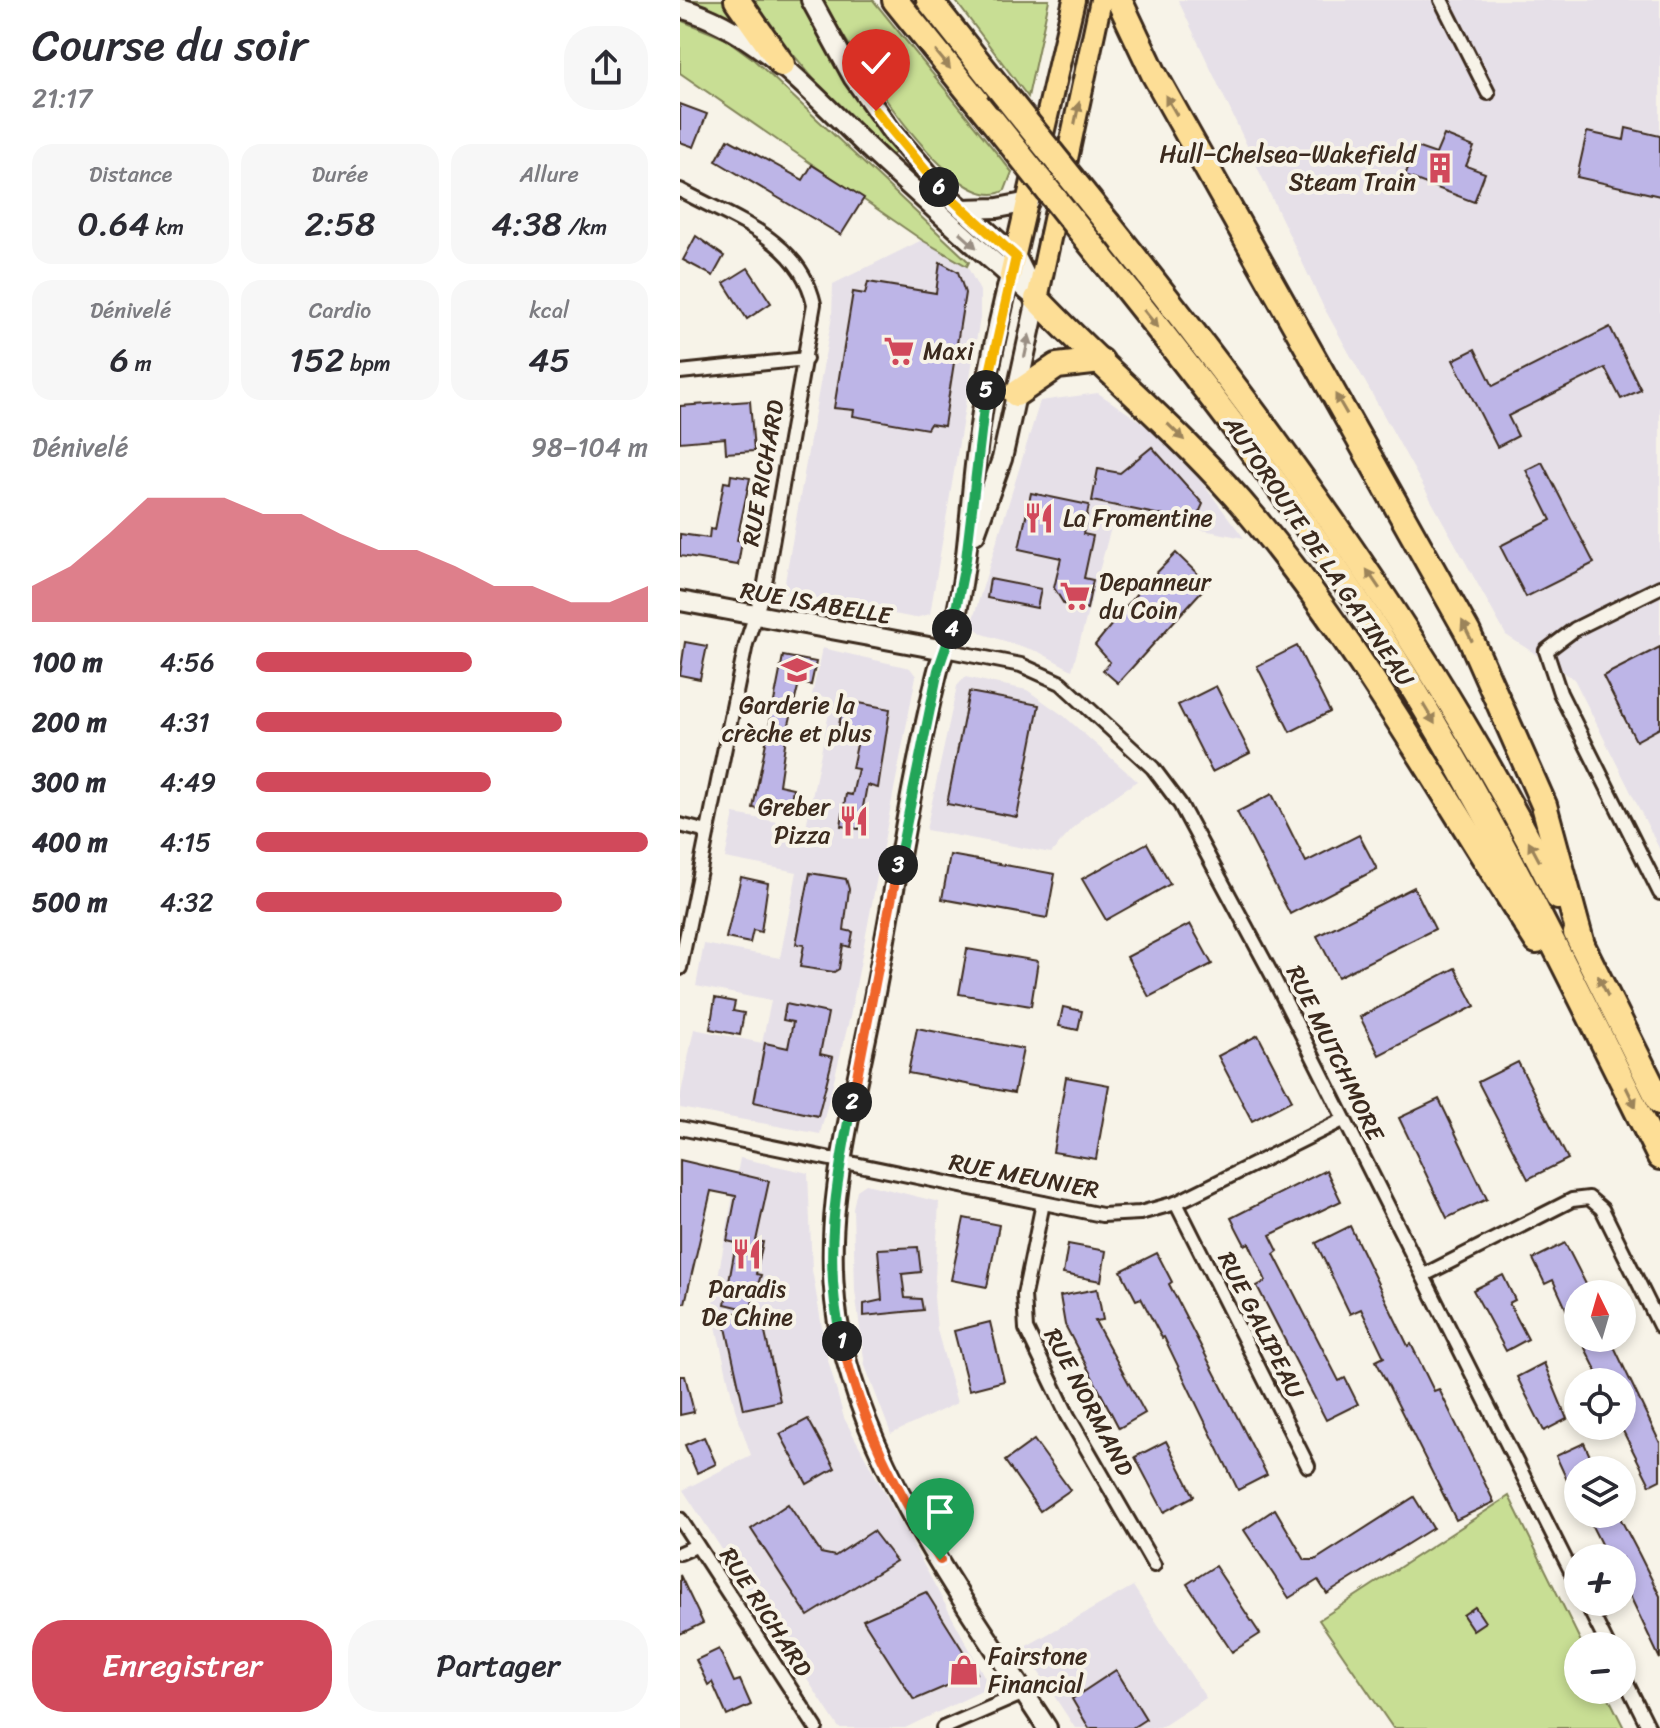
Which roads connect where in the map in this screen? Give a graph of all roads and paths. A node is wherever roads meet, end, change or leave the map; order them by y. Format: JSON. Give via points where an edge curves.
{"nodes":[{"id":1,"x":737,"y":0,"type":"edge"},
{"id":2,"x":811,"y":0,"type":"edge"},
{"id":3,"x":895,"y":0,"type":"edge"},
{"id":4,"x":929,"y":0,"type":"edge"},
{"id":5,"x":1074,"y":0,"type":"edge"},
{"id":6,"x":1101,"y":0,"type":"edge"},
{"id":7,"x":1119,"y":0,"type":"edge"},
{"id":8,"x":1441,"y":0,"type":"edge"},
{"id":9,"x":680,"y":8,"type":"edge"},
{"id":10,"x":782,"y":64,"type":"junction"},
{"id":11,"x":1488,"y":93,"type":"dead end"},
{"id":12,"x":680,"y":190,"type":"edge"},
{"id":13,"x":1029,"y":202,"type":"junction"},
{"id":14,"x":962,"y":209,"type":"junction"},
{"id":15,"x":1013,"y":267,"type":"junction"},
{"id":16,"x":1037,"y":299,"type":"junction"},
{"id":17,"x":806,"y":359,"type":"junction"},
{"id":18,"x":1101,"y":361,"type":"junction"},
{"id":19,"x":680,"y":372,"type":"edge"},
{"id":20,"x":1016,"y":394,"type":"junction"},
{"id":21,"x":966,"y":559,"type":"junction"},
{"id":22,"x":1660,"y":587,"type":"edge"},
{"id":23,"x":680,"y":601,"type":"edge"},
{"id":24,"x":755,"y":616,"type":"junction"},
{"id":25,"x":945,"y":650,"type":"junction"},
{"id":26,"x":680,"y":825,"type":"edge"},
{"id":27,"x":707,"y":832,"type":"junction"},
{"id":28,"x":1660,"y":893,"type":"edge"},
{"id":29,"x":1582,"y":945,"type":"junction"},
{"id":30,"x":680,"y":968,"type":"edge"},
{"id":31,"x":1603,"y":1043,"type":"junction"},
{"id":32,"x":1660,"y":1102,"type":"edge"},
{"id":33,"x":1343,"y":1120,"type":"junction"},
{"id":34,"x":680,"y":1128,"type":"edge"},
{"id":35,"x":1660,"y":1157,"type":"edge"},
{"id":36,"x":840,"y":1161,"type":"junction"},
{"id":37,"x":1043,"y":1203,"type":"junction"},
{"id":38,"x":1176,"y":1203,"type":"junction"},
{"id":39,"x":1424,"y":1275,"type":"junction"},
{"id":40,"x":1660,"y":1326,"type":"edge"},
{"id":41,"x":1308,"y":1466,"type":"dead end"},
{"id":42,"x":680,"y":1519,"type":"edge"},
{"id":43,"x":696,"y":1546,"type":"junction"},
{"id":44,"x":680,"y":1553,"type":"edge"},
{"id":45,"x":1564,"y":1557,"type":"edge"},
{"id":46,"x":1154,"y":1565,"type":"dead end"},
{"id":47,"x":1024,"y":1693,"type":"junction"},
{"id":48,"x":1636,"y":1702,"type":"edge"},
{"id":49,"x":816,"y":1728,"type":"edge"},
{"id":50,"x":943,"y":1728,"type":"edge"},
{"id":51,"x":1047,"y":1728,"type":"edge"},
{"id":52,"x":1649,"y":1728,"type":"edge"}],
"edges":[{"from":1,"to":10,"type":"highway"},
{"from":2,"to":14,"type":"main road","via":[[876,111]]},
{"from":3,"to":31,"type":"highway","name":"AUTOROUTE DE LA GATINEAU","one_way":true,"bridge":true,"via":[[1262,463],[1395,659],[1489,818]]},
{"from":29,"to":4,"type":"highway","name":"AUTOROUTE DE LA GATINEAU","one_way":true,"bridge":true,"via":[[1485,760],[1385,596],[1271,432]]},
{"from":5,"to":13,"type":"main road"},
{"from":16,"to":6,"type":"main road","one_way":true},
{"from":29,"to":7,"type":"highway","one_way":true,"via":[[1544,805],[1468,633],[1150,66]]},
{"from":8,"to":11,"type":"street"},
{"from":9,"to":10,"type":"main road","via":[[715,20]]},
{"from":10,"to":15,"type":"main road","one_way":true},
{"from":12,"to":17,"type":"street","name":"RUE RICHARD","via":[[781,244],[801,266],[814,304]]},
{"from":13,"to":14,"type":"main road"},
{"from":13,"to":15,"type":"main road"},
{"from":14,"to":15,"type":"main road"},
{"from":15,"to":16,"type":"main road"},
{"from":15,"to":21,"type":"main road","via":[[976,453]]},
{"from":16,"to":18,"type":"highway"},
{"from":20,"to":16,"type":"main road","one_way":true},
{"from":17,"to":19,"type":"street"},
{"from":17,"to":24,"type":"street","name":"RUE RICHARD"},
{"from":18,"to":20,"type":"highway","via":[[1057,366]]},
{"from":18,"to":31,"type":"highway","one_way":true,"via":[[1200,456],[1288,562]]},
{"from":20,"to":21,"type":"main road","via":[[1002,459]]},
{"from":21,"to":25,"type":"main road"},
{"from":22,"to":28,"type":"street","via":[[1575,629],[1546,651],[1560,693]]},
{"from":23,"to":24,"type":"main road","name":"RUE ISABELLE"},
{"from":24,"to":25,"type":"main road","name":"RUE ISABELLE"},
{"from":24,"to":27,"type":"street","name":"RUE RICHARD"},
{"from":25,"to":33,"type":"street","name":"RUE MUTCHMORE","via":[[1049,676],[1153,768],[1180,804]]},
{"from":25,"to":36,"type":"main road"},
{"from":26,"to":27,"type":"street"},
{"from":27,"to":30,"type":"street","name":"RUE RICHARD"},
{"from":32,"to":29,"type":"highway","name":"AUTOROUTE DE LA GATINEAU","one_way":true},
{"from":31,"to":35,"type":"highway","name":"AUTOROUTE DE LA GATINEAU","one_way":true},
{"from":33,"to":38,"type":"street","name":"RUE MEUNIER"},
{"from":33,"to":39,"type":"street","name":"RUE MUTCHMORE"},
{"from":34,"to":36,"type":"street","name":"RUE MEUNIER"},
{"from":36,"to":37,"type":"street","name":"RUE MEUNIER"},
{"from":36,"to":47,"type":"main road","via":[[832,1260],[840,1334],[855,1394],[895,1486]]},
{"from":37,"to":38,"type":"street","name":"RUE MEUNIER","via":[[1119,1215]]},
{"from":37,"to":46,"type":"street","name":"RUE NORMAND","via":[[1024,1295],[1026,1329],[1068,1416]]},
{"from":38,"to":41,"type":"street","name":"RUE GALIPEAU"},
{"from":39,"to":40,"type":"street","via":[[1572,1200],[1589,1198],[1602,1209]]},
{"from":39,"to":45,"type":"street","name":"RUE MUTCHMORE"},
{"from":42,"to":43,"type":"street","name":"RUE RICHARD"},
{"from":43,"to":44,"type":"street"},
{"from":43,"to":49,"type":"street","name":"RUE RICHARD"},
{"from":47,"to":50,"type":"street"},
{"from":47,"to":51,"type":"main road"},
{"from":48,"to":52,"type":"street"}]}
